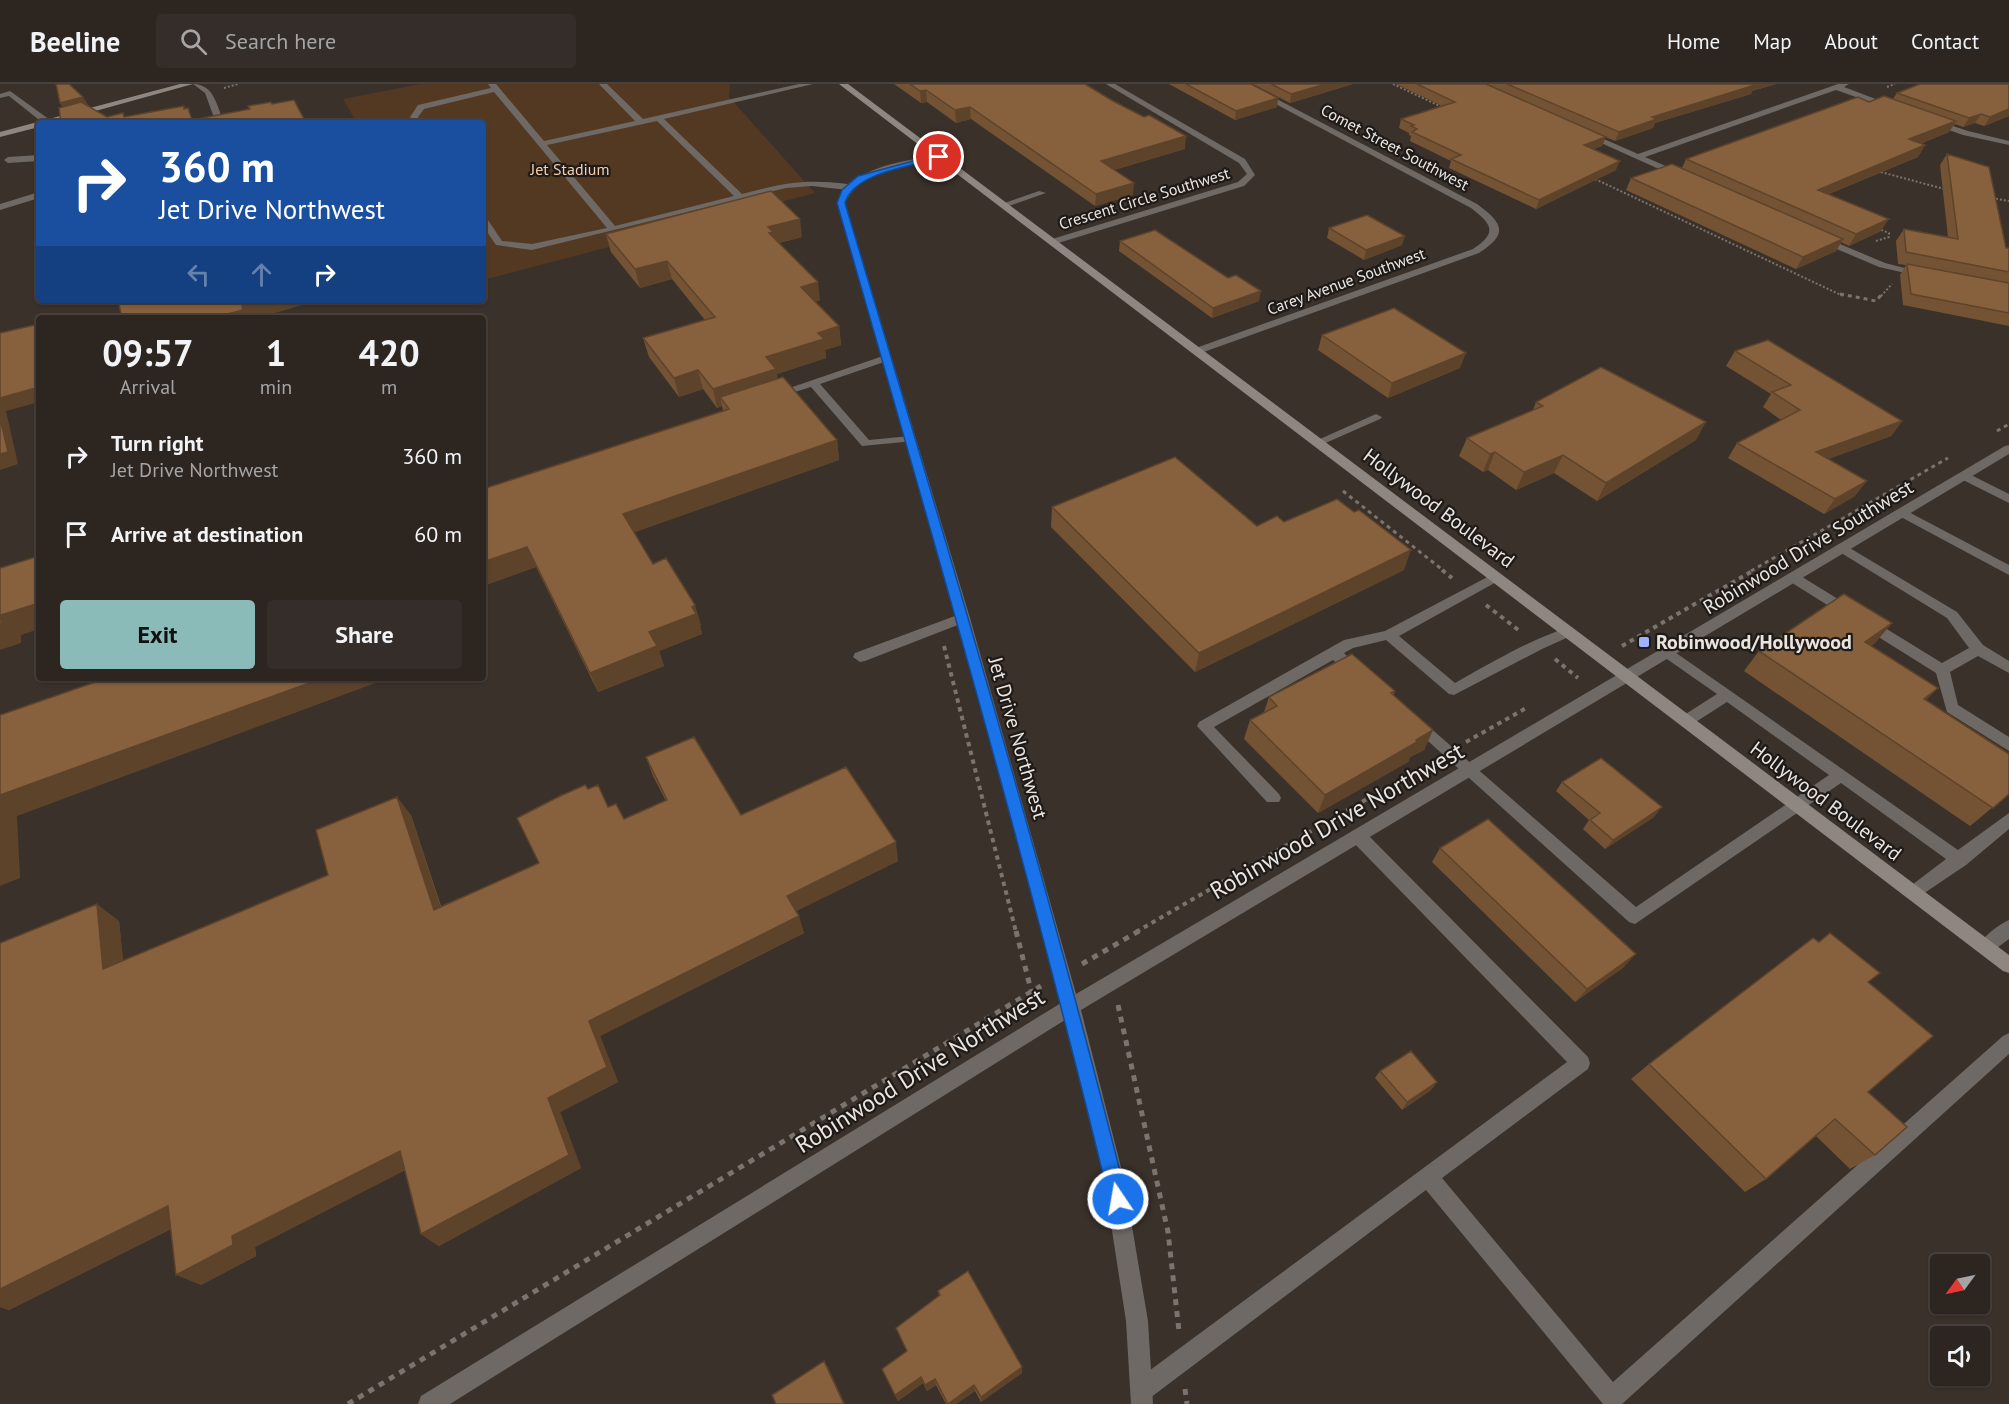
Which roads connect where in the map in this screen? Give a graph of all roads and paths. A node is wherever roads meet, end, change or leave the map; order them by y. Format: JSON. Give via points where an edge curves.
{"nodes":[{"id":1,"x":189,"y":84,"type":"edge"},
{"id":2,"x":197,"y":84,"type":"edge"},
{"id":3,"x":603,"y":84,"type":"edge"},
{"id":4,"x":808,"y":84,"type":"edge"},
{"id":5,"x":843,"y":84,"type":"edge"},
{"id":6,"x":1110,"y":84,"type":"edge"},
{"id":7,"x":1242,"y":84,"type":"edge"},
{"id":8,"x":1393,"y":84,"type":"edge"},
{"id":9,"x":786,"y":86,"type":"edge"},
{"id":10,"x":1840,"y":86,"type":"edge"},
{"id":11,"x":494,"y":87,"type":"edge"},
{"id":12,"x":0,"y":96,"type":"edge"},
{"id":13,"x":1904,"y":111,"type":"edge"},
{"id":14,"x":1452,"y":112,"type":"edge"},
{"id":15,"x":658,"y":118,"type":"junction"},
{"id":16,"x":1924,"y":118,"type":"edge"},
{"id":17,"x":40,"y":120,"type":"edge"},
{"id":18,"x":58,"y":120,"type":"edge"},
{"id":19,"x":219,"y":120,"type":"edge"},
{"id":20,"x":416,"y":120,"type":"edge"},
{"id":21,"x":641,"y":122,"type":"junction"},
{"id":22,"x":36,"y":125,"type":"edge"},
{"id":23,"x":1575,"y":129,"type":"edge"},
{"id":24,"x":0,"y":135,"type":"edge"},
{"id":25,"x":2009,"y":143,"type":"edge"},
{"id":26,"x":542,"y":144,"type":"junction"},
{"id":27,"x":939,"y":157,"type":"junction"},
{"id":28,"x":1638,"y":157,"type":"junction"},
{"id":29,"x":4,"y":158,"type":"edge"},
{"id":30,"x":36,"y":158,"type":"edge"},
{"id":31,"x":1876,"y":167,"type":"edge"},
{"id":32,"x":1585,"y":174,"type":"edge"},
{"id":33,"x":1687,"y":179,"type":"edge"},
{"id":34,"x":848,"y":188,"type":"junction"},
{"id":35,"x":1950,"y":190,"type":"edge"},
{"id":36,"x":1042,"y":193,"type":"dead end"},
{"id":37,"x":36,"y":196,"type":"edge"},
{"id":38,"x":739,"y":196,"type":"junction"},
{"id":39,"x":1985,"y":197,"type":"edge"},
{"id":40,"x":2009,"y":201,"type":"edge"},
{"id":41,"x":1003,"y":205,"type":"junction"},
{"id":42,"x":0,"y":207,"type":"edge"},
{"id":43,"x":486,"y":224,"type":"edge"},
{"id":44,"x":1878,"y":228,"type":"edge"},
{"id":45,"x":613,"y":229,"type":"junction"},
{"id":46,"x":1495,"y":229,"type":"joint"},
{"id":47,"x":1814,"y":236,"type":"edge"},
{"id":48,"x":1745,"y":240,"type":"edge"},
{"id":49,"x":1052,"y":242,"type":"junction"},
{"id":50,"x":1735,"y":244,"type":"junction"},
{"id":51,"x":1867,"y":245,"type":"edge"},
{"id":52,"x":1903,"y":271,"type":"junction"},
{"id":53,"x":1938,"y":277,"type":"edge"},
{"id":54,"x":1883,"y":283,"type":"dead end"},
{"id":55,"x":1892,"y":285,"type":"junction"},
{"id":56,"x":1197,"y":351,"type":"junction"},
{"id":57,"x":886,"y":358,"type":"junction"},
{"id":58,"x":813,"y":382,"type":"junction"},
{"id":59,"x":767,"y":397,"type":"edge"},
{"id":60,"x":1376,"y":417,"type":"dead end"},
{"id":61,"x":2009,"y":424,"type":"edge"},
{"id":62,"x":1988,"y":436,"type":"dead end"},
{"id":63,"x":910,"y":439,"type":"junction"},
{"id":64,"x":1317,"y":442,"type":"junction"},
{"id":65,"x":2009,"y":449,"type":"edge"},
{"id":66,"x":1957,"y":453,"type":"dead end"},
{"id":67,"x":1965,"y":476,"type":"junction"},
{"id":68,"x":2009,"y":498,"type":"edge"},
{"id":69,"x":1903,"y":513,"type":"junction"},
{"id":70,"x":1843,"y":548,"type":"junction"},
{"id":71,"x":2009,"y":571,"type":"edge"},
{"id":72,"x":1495,"y":577,"type":"junction"},
{"id":73,"x":1794,"y":578,"type":"junction"},
{"id":74,"x":963,"y":618,"type":"junction"},
{"id":75,"x":939,"y":627,"type":"junction"},
{"id":76,"x":1568,"y":632,"type":"junction"},
{"id":77,"x":1389,"y":635,"type":"junction"},
{"id":78,"x":1978,"y":649,"type":"junction"},
{"id":79,"x":1334,"y":652,"type":"junction"},
{"id":80,"x":1669,"y":653,"type":"junction"},
{"id":81,"x":860,"y":657,"type":"dead end"},
{"id":82,"x":1604,"y":659,"type":"junction"},
{"id":83,"x":2009,"y":668,"type":"edge"},
{"id":84,"x":1942,"y":670,"type":"junction"},
{"id":85,"x":1628,"y":677,"type":"junction"},
{"id":86,"x":1576,"y":679,"type":"dead end"},
{"id":87,"x":1369,"y":683,"type":"edge"},
{"id":88,"x":1727,"y":695,"type":"junction"},
{"id":89,"x":1537,"y":701,"type":"dead end"},
{"id":90,"x":1405,"y":713,"type":"edge"},
{"id":91,"x":1686,"y":721,"type":"junction"},
{"id":92,"x":2009,"y":745,"type":"edge"},
{"id":93,"x":1449,"y":752,"type":"junction"},
{"id":94,"x":1470,"y":771,"type":"junction"},
{"id":95,"x":1841,"y":775,"type":"junction"},
{"id":96,"x":1273,"y":798,"type":"dead end"},
{"id":97,"x":1797,"y":805,"type":"junction"},
{"id":98,"x":2009,"y":820,"type":"edge"},
{"id":99,"x":1358,"y":836,"type":"junction"},
{"id":100,"x":1960,"y":860,"type":"junction"},
{"id":101,"x":1914,"y":893,"type":"junction"},
{"id":102,"x":2009,"y":928,"type":"edge"},
{"id":103,"x":1986,"y":948,"type":"junction"},
{"id":104,"x":1099,"y":954,"type":"junction"},
{"id":105,"x":2009,"y":965,"type":"edge"},
{"id":106,"x":1062,"y":975,"type":"junction"},
{"id":107,"x":1110,"y":983,"type":"junction"},
{"id":108,"x":1032,"y":990,"type":"junction"},
{"id":109,"x":1071,"y":1007,"type":"junction"},
{"id":110,"x":1038,"y":1026,"type":"junction"},
{"id":111,"x":2009,"y":1042,"type":"edge"},
{"id":112,"x":1428,"y":1176,"type":"junction"},
{"id":113,"x":1182,"y":1359,"type":"junction"},
{"id":114,"x":1142,"y":1397,"type":"edge"},
{"id":115,"x":348,"y":1404,"type":"edge"},
{"id":116,"x":429,"y":1404,"type":"edge"},
{"id":117,"x":1187,"y":1404,"type":"edge"}],
"edges":[{"from":1,"to":18,"type":"street"},
{"from":2,"to":19,"type":"street","via":[[208,93]]},
{"from":3,"to":21,"type":"street"},
{"from":4,"to":9,"type":"street"},
{"from":5,"to":27,"type":"street","name":"Hollywood Boulevard"},
{"from":6,"to":49,"type":"street","name":"Crescent Circle Southwest","via":[[1242,161],[1251,175],[1241,184]]},
{"from":7,"to":46,"type":"street","name":"Comet Street Southwest","via":[[1474,206],[1490,218]]},
{"from":8,"to":14,"type":"path"},
{"from":9,"to":15,"type":"street"},
{"from":10,"to":13,"type":"street"},
{"from":10,"to":28,"type":"street"},
{"from":11,"to":20,"type":"street","via":[[421,107]]},
{"from":11,"to":26,"type":"street"},
{"from":12,"to":17,"type":"street","via":[[10,93]]},
{"from":15,"to":21,"type":"street"},
{"from":15,"to":38,"type":"street"},
{"from":16,"to":25,"type":"street"},
{"from":21,"to":26,"type":"street"},
{"from":22,"to":24,"type":"street"},
{"from":23,"to":28,"type":"street"},
{"from":26,"to":45,"type":"street"},
{"from":27,"to":34,"type":"street","via":[[860,178]]},
{"from":27,"to":41,"type":"street","name":"Hollywood Boulevard"},
{"from":28,"to":33,"type":"street"},
{"from":29,"to":30,"type":"street"},
{"from":31,"to":35,"type":"path","via":[[1870,169]]},
{"from":32,"to":50,"type":"path"},
{"from":34,"to":38,"type":"street","via":[[812,183]]},
{"from":34,"to":57,"type":"street","name":"Jet Drive Northwest","via":[[841,203]]},
{"from":36,"to":41,"type":"street"},
{"from":37,"to":42,"type":"street"},
{"from":38,"to":45,"type":"street"},
{"from":39,"to":40,"type":"path"},
{"from":41,"to":49,"type":"street","name":"Hollywood Boulevard"},
{"from":43,"to":45,"type":"street","via":[[499,243],[532,247]]},
{"from":44,"to":51,"type":"path","via":[[1889,233],[1889,237]]},
{"from":46,"to":56,"type":"street","name":"Carey Avenue Southwest","via":[[1492,241],[1476,251]]},
{"from":47,"to":52,"type":"street"},
{"from":48,"to":50,"type":"path"},
{"from":49,"to":56,"type":"street","name":"Hollywood Boulevard"},
{"from":50,"to":55,"type":"path","via":[[1844,296],[1876,301]]},
{"from":52,"to":53,"type":"street"},
{"from":52,"to":55,"type":"path"},
{"from":54,"to":55,"type":"path"},
{"from":56,"to":64,"type":"street","name":"Hollywood Boulevard"},
{"from":57,"to":58,"type":"street"},
{"from":57,"to":63,"type":"street","name":"Jet Drive Northwest"},
{"from":58,"to":59,"type":"street"},
{"from":58,"to":63,"type":"street","via":[[866,444]]},
{"from":60,"to":64,"type":"street"},
{"from":61,"to":62,"type":"path"},
{"from":63,"to":74,"type":"street","name":"Jet Drive Northwest"},
{"from":64,"to":72,"type":"street","name":"Hollywood Boulevard"},
{"from":65,"to":67,"type":"street","name":"Robinwood Drive Southwest"},
{"from":66,"to":82,"type":"path"},
{"from":67,"to":68,"type":"street"},
{"from":67,"to":69,"type":"street","name":"Robinwood Drive Southwest"},
{"from":69,"to":70,"type":"street","name":"Robinwood Drive Southwest"},
{"from":69,"to":71,"type":"street"},
{"from":70,"to":73,"type":"street","name":"Robinwood Drive Southwest"},
{"from":70,"to":78,"type":"street","via":[[1952,615]]},
{"from":72,"to":76,"type":"street","name":"Hollywood Boulevard"},
{"from":72,"to":77,"type":"street"},
{"from":73,"to":80,"type":"street","name":"Robinwood Drive Southwest"},
{"from":73,"to":84,"type":"street"},
{"from":74,"to":75,"type":"street"},
{"from":74,"to":106,"type":"street","name":"Jet Drive Northwest"},
{"from":75,"to":81,"type":"street"},
{"from":75,"to":108,"type":"path"},
{"from":76,"to":77,"type":"street","via":[[1454,690]]},
{"from":76,"to":82,"type":"street","name":"Hollywood Boulevard"},
{"from":77,"to":79,"type":"street","via":[[1348,644]]},
{"from":78,"to":83,"type":"street"},
{"from":78,"to":84,"type":"street"},
{"from":79,"to":87,"type":"street"},
{"from":79,"to":96,"type":"street","via":[[1204,726]]},
{"from":80,"to":85,"type":"street","name":"Robinwood Drive Southwest"},
{"from":80,"to":88,"type":"street"},
{"from":82,"to":85,"type":"street","name":"Hollywood Boulevard"},
{"from":82,"to":86,"type":"path"},
{"from":84,"to":92,"type":"street","via":[[1952,708]]},
{"from":85,"to":91,"type":"street","name":"Hollywood Boulevard"},
{"from":85,"to":94,"type":"street","name":"Robinwood Drive Northwest"},
{"from":88,"to":91,"type":"street"},
{"from":88,"to":95,"type":"street"},
{"from":89,"to":93,"type":"path"},
{"from":90,"to":93,"type":"street"},
{"from":91,"to":97,"type":"street","name":"Hollywood Boulevard"},
{"from":93,"to":94,"type":"street"},
{"from":93,"to":104,"type":"path"},
{"from":94,"to":97,"type":"street","via":[[1635,917]]},
{"from":94,"to":99,"type":"street","name":"Robinwood Drive Northwest"},
{"from":95,"to":97,"type":"street"},
{"from":95,"to":100,"type":"street"},
{"from":97,"to":101,"type":"street","name":"Hollywood Boulevard"},
{"from":98,"to":100,"type":"street"},
{"from":99,"to":107,"type":"street","name":"Robinwood Drive Northwest"},
{"from":99,"to":112,"type":"street","via":[[1581,1063]]},
{"from":100,"to":101,"type":"street"},
{"from":101,"to":103,"type":"street","name":"Hollywood Boulevard"},
{"from":102,"to":103,"type":"street"},
{"from":103,"to":105,"type":"street","name":"Hollywood Boulevard"},
{"from":104,"to":106,"type":"path"},
{"from":104,"to":107,"type":"path"},
{"from":106,"to":108,"type":"path"},
{"from":106,"to":109,"type":"street","name":"Jet Drive Northwest"},
{"from":107,"to":109,"type":"street","name":"Robinwood Drive Northwest"},
{"from":107,"to":113,"type":"path","via":[[1122,1018],[1168,1232]]},
{"from":108,"to":110,"type":"path"},
{"from":108,"to":115,"type":"path"},
{"from":109,"to":110,"type":"street","name":"Robinwood Drive Northwest"},
{"from":109,"to":114,"type":"street","name":"Jet Drive Northwest","via":[[1114,1179],[1136,1310]]},
{"from":110,"to":116,"type":"street","name":"Robinwood Drive Northwest"},
{"from":111,"to":112,"type":"street","via":[[1612,1398]]},
{"from":112,"to":113,"type":"street"},
{"from":113,"to":114,"type":"street"},
{"from":113,"to":117,"type":"path"}]}
